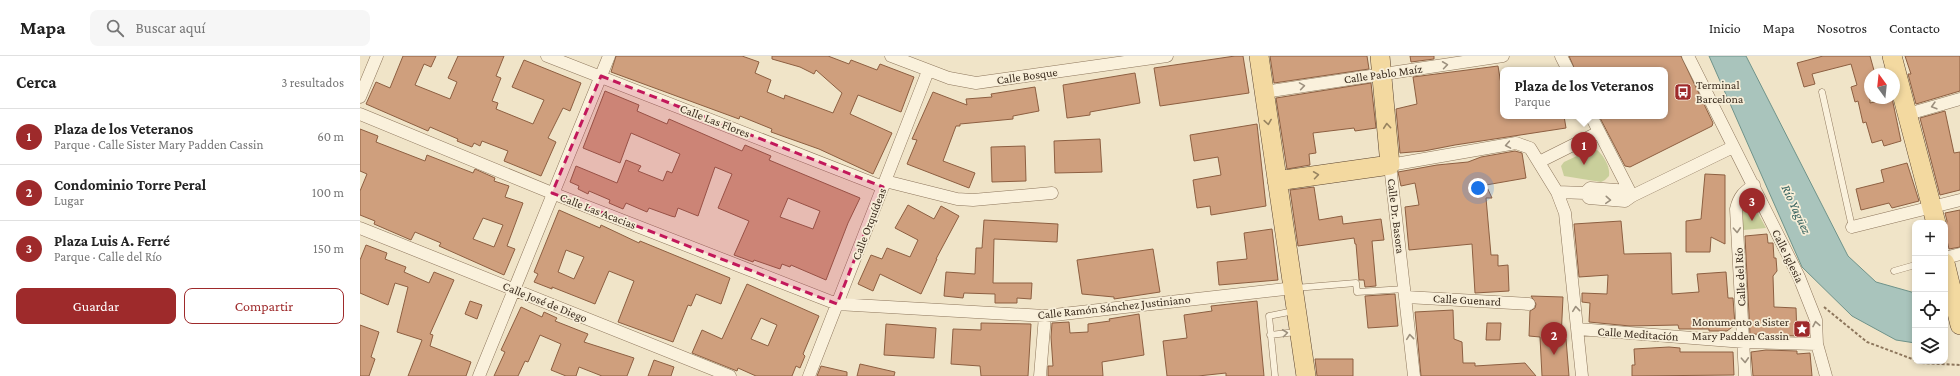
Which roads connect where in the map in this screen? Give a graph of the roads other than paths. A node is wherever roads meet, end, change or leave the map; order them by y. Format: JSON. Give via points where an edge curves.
{"nodes":[{"id":1,"x":377,"y":56,"type":"edge"},
{"id":2,"x":547,"y":56,"type":"edge"},
{"id":3,"x":609,"y":56,"type":"edge"},
{"id":4,"x":891,"y":56,"type":"edge"},
{"id":5,"x":1166,"y":56,"type":"edge"},
{"id":6,"x":1259,"y":56,"type":"edge"},
{"id":7,"x":1503,"y":56,"type":"edge"},
{"id":8,"x":1561,"y":56,"type":"edge"},
{"id":9,"x":1688,"y":56,"type":"edge"},
{"id":10,"x":1892,"y":56,"type":"edge"},
{"id":11,"x":1381,"y":65,"type":"edge"},
{"id":12,"x":1566,"y":67,"type":"edge"},
{"id":13,"x":928,"y":71,"type":"junction"},
{"id":14,"x":601,"y":76,"type":"junction"},
{"id":15,"x":1264,"y":92,"type":"junction"},
{"id":16,"x":1822,"y":92,"type":"dead end"},
{"id":17,"x":360,"y":97,"type":"edge"},
{"id":18,"x":1960,"y":99,"type":"edge"},
{"id":19,"x":360,"y":114,"type":"edge"},
{"id":20,"x":1908,"y":114,"type":"junction"},
{"id":21,"x":1592,"y":119,"type":"edge"},
{"id":22,"x":1599,"y":132,"type":"junction"},
{"id":23,"x":1733,"y":147,"type":"junction"},
{"id":24,"x":1539,"y":162,"type":"junction"},
{"id":25,"x":1390,"y":165,"type":"junction"},
{"id":26,"x":1277,"y":181,"type":"junction"},
{"id":27,"x":884,"y":184,"type":"junction"},
{"id":28,"x":1754,"y":185,"type":"junction"},
{"id":29,"x":1557,"y":192,"type":"junction"},
{"id":30,"x":552,"y":193,"type":"junction"},
{"id":31,"x":1052,"y":193,"type":"dead end"},
{"id":32,"x":1630,"y":193,"type":"junction"},
{"id":33,"x":1960,"y":200,"type":"edge"},
{"id":34,"x":1934,"y":215,"type":"edge"},
{"id":35,"x":1852,"y":227,"type":"joint"},
{"id":36,"x":360,"y":228,"type":"edge"},
{"id":37,"x":1960,"y":254,"type":"edge"},
{"id":38,"x":1948,"y":257,"type":"edge"},
{"id":39,"x":1912,"y":266,"type":"edge"},
{"id":40,"x":1894,"y":271,"type":"dead end"},
{"id":41,"x":1948,"y":279,"type":"edge"},
{"id":42,"x":1294,"y":288,"type":"junction"},
{"id":43,"x":514,"y":290,"type":"junction"},
{"id":44,"x":1406,"y":293,"type":"junction"},
{"id":45,"x":837,"y":304,"type":"junction"},
{"id":46,"x":1529,"y":304,"type":"dead end"},
{"id":47,"x":1297,"y":310,"type":"junction"},
{"id":48,"x":1044,"y":316,"type":"junction"},
{"id":49,"x":1960,"y":325,"type":"edge"},
{"id":50,"x":1578,"y":329,"type":"junction"},
{"id":51,"x":1300,"y":331,"type":"junction"},
{"id":52,"x":1270,"y":335,"type":"junction"},
{"id":53,"x":1744,"y":342,"type":"junction"},
{"id":54,"x":1818,"y":344,"type":"junction"},
{"id":55,"x":479,"y":376,"type":"edge"},
{"id":56,"x":730,"y":376,"type":"edge"},
{"id":57,"x":809,"y":376,"type":"edge"},
{"id":58,"x":1040,"y":376,"type":"edge"},
{"id":59,"x":1275,"y":376,"type":"edge"},
{"id":60,"x":1306,"y":376,"type":"edge"},
{"id":61,"x":1414,"y":376,"type":"edge"},
{"id":62,"x":1582,"y":376,"type":"edge"},
{"id":63,"x":1745,"y":376,"type":"edge"},
{"id":64,"x":1826,"y":376,"type":"edge"}],
"edges":[{"from":1,"to":17,"type":"street"},
{"from":2,"to":14,"type":"street","name":"Calle Las Flores"},
{"from":3,"to":14,"type":"street"},
{"from":4,"to":13,"type":"street","name":"Calle Bosque"},
{"from":5,"to":13,"type":"street","name":"Calle Bosque","via":[[976,83]]},
{"from":6,"to":15,"type":"main road"},
{"from":11,"to":7,"type":"street","name":"Calle Pablo Maíz","one_way":true},
{"from":8,"to":12,"type":"street"},
{"from":9,"to":23,"type":"street","name":"Calle Iglesia"},
{"from":10,"to":20,"type":"main road"},
{"from":15,"to":11,"type":"street","name":"Calle Pablo Maíz","one_way":true},
{"from":25,"to":11,"type":"main road","name":"Calle Dr. Basora","one_way":true},
{"from":13,"to":27,"type":"street","name":"Calle Orquídeas"},
{"from":14,"to":27,"type":"street","name":"Calle Las Flores"},
{"from":14,"to":30,"type":"street"},
{"from":15,"to":26,"type":"main road","one_way":true},
{"from":16,"to":35,"type":"lane"},
{"from":18,"to":20,"type":"street","one_way":true},
{"from":19,"to":30,"type":"street","name":"Calle Las Acacias"},
{"from":20,"to":34,"type":"main road"},
{"from":21,"to":22,"type":"street"},
{"from":22,"to":24,"type":"street"},
{"from":22,"to":32,"type":"street"},
{"from":23,"to":28,"type":"street","name":"Calle Iglesia"},
{"from":23,"to":32,"type":"street"},
{"from":24,"to":25,"type":"street","one_way":true,"via":[[1530,148],[1516,143]]},
{"from":24,"to":29,"type":"street"},
{"from":26,"to":25,"type":"main road","one_way":true},
{"from":25,"to":44,"type":"street","name":"Calle Dr. Basora"},
{"from":26,"to":42,"type":"main road"},
{"from":27,"to":31,"type":"street","name":"Calle Las Flores","via":[[957,200]]},
{"from":27,"to":45,"type":"street","name":"Calle Orquídeas"},
{"from":28,"to":53,"type":"street","name":"Calle del Río","one_way":true,"via":[[1738,198],[1736,209]]},
{"from":54,"to":28,"type":"street","name":"Calle Iglesia","one_way":true,"via":[[1816,320],[1799,277]]},
{"from":29,"to":32,"type":"street","via":[[1585,193],[1590,188]]},
{"from":50,"to":29,"type":"street","one_way":true,"via":[[1567,226]]},
{"from":30,"to":43,"type":"street"},
{"from":30,"to":45,"type":"street","name":"Calle Las Acacias"},
{"from":33,"to":34,"type":"street"},
{"from":34,"to":35,"type":"street"},
{"from":36,"to":43,"type":"street","name":"Calle José de Diego"},
{"from":37,"to":38,"type":"street"},
{"from":39,"to":40,"type":"lane"},
{"from":41,"to":49,"type":"main road"},
{"from":42,"to":44,"type":"lane","via":[[1356,283],[1357,292]]},
{"from":42,"to":47,"type":"main road"},
{"from":42,"to":48,"type":"street","name":"Calle Ramón Sánchez Justiniano"},
{"from":43,"to":55,"type":"street"},
{"from":43,"to":56,"type":"street","name":"Calle José de Diego"},
{"from":44,"to":46,"type":"street","name":"Calle Guenard"},
{"from":61,"to":44,"type":"street","name":"Calle Dr. Basora","one_way":true},
{"from":45,"to":48,"type":"street","name":"Calle Ramón Sánchez Justiniano"},
{"from":45,"to":57,"type":"street","name":"Calle Orquídeas"},
{"from":47,"to":51,"type":"main road"},
{"from":47,"to":52,"type":"lane","via":[[1269,316]]},
{"from":48,"to":58,"type":"street"},
{"from":50,"to":53,"type":"street","name":"Calle Meditación"},
{"from":50,"to":62,"type":"street"},
{"from":52,"to":51,"type":"lane","one_way":true},
{"from":51,"to":60,"type":"main road"},
{"from":52,"to":59,"type":"lane"},
{"from":53,"to":54,"type":"street","name":"Calle Meditación"},
{"from":53,"to":63,"type":"street","name":"Calle del Río","one_way":true},
{"from":54,"to":64,"type":"street","name":"Calle Iglesia"}]}
